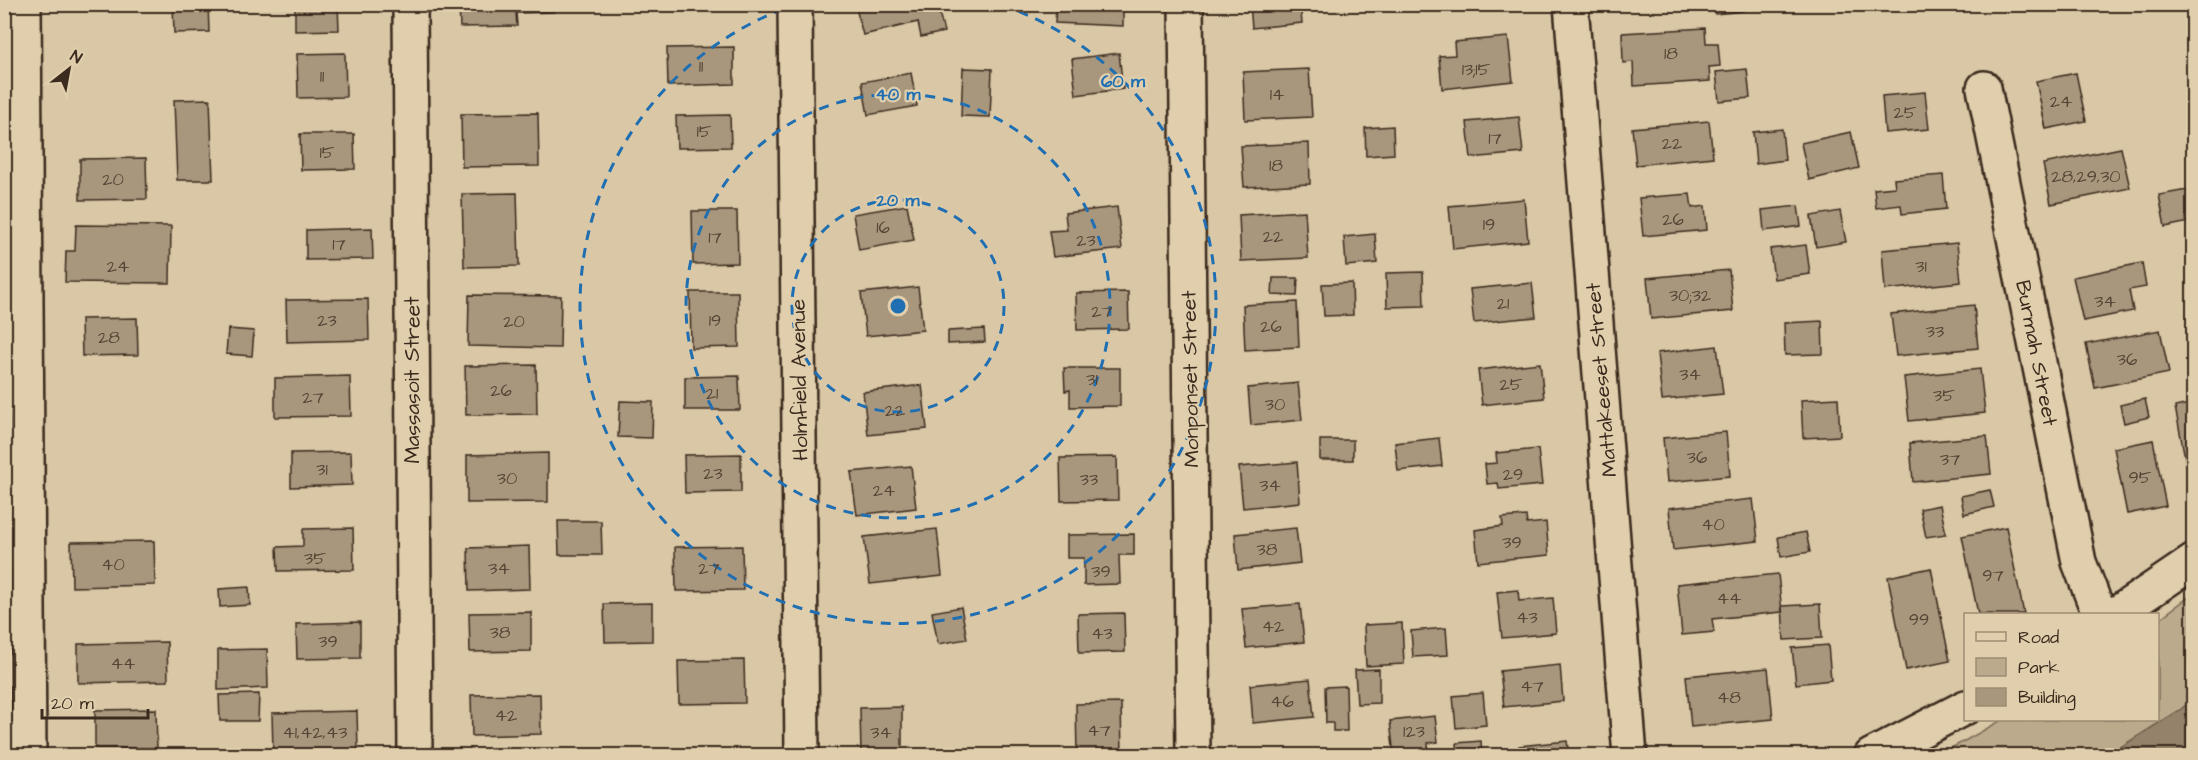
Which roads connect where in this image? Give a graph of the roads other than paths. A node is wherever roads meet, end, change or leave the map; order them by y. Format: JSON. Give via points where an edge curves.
{"nodes":[{"id":1,"x":24,"y":4,"type":"edge"},
{"id":2,"x":410,"y":4,"type":"edge"},
{"id":3,"x":795,"y":4,"type":"edge"},
{"id":4,"x":1186,"y":4,"type":"edge"},
{"id":5,"x":1571,"y":4,"type":"edge"},
{"id":6,"x":1984,"y":88,"type":"dead end"},
{"id":7,"x":2193,"y":561,"type":"edge"},
{"id":8,"x":2102,"y":613,"type":"edge"},
{"id":9,"x":2119,"y":613,"type":"edge"},
{"id":10,"x":1964,"y":708,"type":"edge"},
{"id":11,"x":1193,"y":753,"type":"dead end"},
{"id":12,"x":28,"y":756,"type":"edge"},
{"id":13,"x":415,"y":756,"type":"edge"},
{"id":14,"x":802,"y":756,"type":"edge"},
{"id":15,"x":1630,"y":756,"type":"edge"},
{"id":16,"x":1871,"y":756,"type":"edge"}],
"edges":[{"from":1,"to":12,"type":"street"},
{"from":2,"to":13,"type":"street","name":"Massasoit Street"},
{"from":3,"to":14,"type":"street","name":"Holmfield Avenue"},
{"from":4,"to":11,"type":"street","name":"Monponset Street"},
{"from":5,"to":15,"type":"street","name":"Mattakeeset Street"},
{"from":6,"to":8,"type":"street","name":"Burmah Street","via":[[2079,562]]},
{"from":7,"to":9,"type":"street"},
{"from":10,"to":16,"type":"street"}]}
